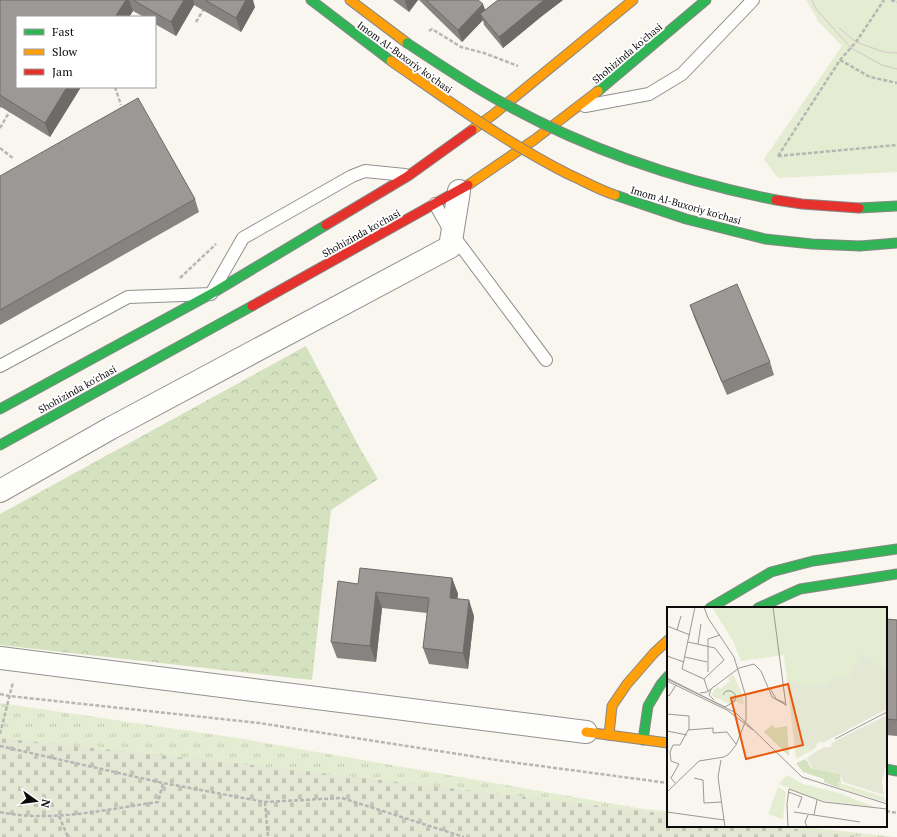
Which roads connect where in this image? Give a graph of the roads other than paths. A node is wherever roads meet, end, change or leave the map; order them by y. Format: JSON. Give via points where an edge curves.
{"nodes":[{"id":1,"x":311,"y":0,"type":"edge"},
{"id":2,"x":350,"y":0,"type":"edge"},
{"id":3,"x":633,"y":0,"type":"edge"},
{"id":4,"x":706,"y":0,"type":"edge"},
{"id":5,"x":753,"y":0,"type":"edge"},
{"id":6,"x":578,"y":107,"type":"junction"},
{"id":7,"x":408,"y":176,"type":"junction"},
{"id":8,"x":460,"y":191,"type":"junction"},
{"id":9,"x":435,"y":204,"type":"junction"},
{"id":10,"x":897,"y":206,"type":"edge"},
{"id":11,"x":452,"y":234,"type":"junction"},
{"id":12,"x":897,"y":243,"type":"edge"},
{"id":13,"x":211,"y":294,"type":"junction"},
{"id":14,"x":546,"y":360,"type":"dead end"},
{"id":15,"x":0,"y":366,"type":"edge"},
{"id":16,"x":0,"y":409,"type":"edge"},
{"id":17,"x":0,"y":445,"type":"edge"},
{"id":18,"x":0,"y":491,"type":"edge"},
{"id":19,"x":897,"y":549,"type":"edge"},
{"id":20,"x":897,"y":574,"type":"edge"},
{"id":21,"x":712,"y":607,"type":"edge"},
{"id":22,"x":760,"y":607,"type":"edge"},
{"id":23,"x":667,"y":641,"type":"edge"},
{"id":24,"x":9,"y":659,"type":"edge"},
{"id":25,"x":667,"y":677,"type":"edge"},
{"id":26,"x":586,"y":732,"type":"joint"},
{"id":27,"x":609,"y":735,"type":"junction"},
{"id":28,"x":643,"y":740,"type":"junction"},
{"id":29,"x":667,"y":743,"type":"edge"},
{"id":30,"x":887,"y":769,"type":"edge"},
{"id":31,"x":897,"y":770,"type":"edge"}],
"edges":[{"from":1,"to":12,"type":"main road","name":"Imom Al-Buxoriy ko'chasi","bridge":true,"via":[[390,61],[483,125],[541,160],[603,190],[686,219],[765,239],[860,246]]},
{"from":2,"to":10,"type":"main road","name":"Imom Al-Buxoriy ko'chasi","bridge":true,"via":[[407,43],[504,103],[608,154],[686,180],[784,201],[859,208]]},
{"from":3,"to":7,"type":"main road","name":"Shohizinda ko'chasi","via":[[494,114]]},
{"from":4,"to":6,"type":"main road","name":"Shohizinda ko'chasi"},
{"from":5,"to":6,"type":"lane","via":[[682,74],[649,94]]},
{"from":6,"to":8,"type":"main road","name":"Shohizinda ko'chasi"},
{"from":7,"to":13,"type":"main road","name":"Shohizinda ko'chasi"},
{"from":7,"to":13,"type":"lane","via":[[365,172],[352,176],[243,238]]},
{"from":8,"to":9,"type":"main road","name":"Shohizinda ko'chasi"},
{"from":8,"to":11,"type":"street"},
{"from":9,"to":11,"type":"lane"},
{"from":9,"to":17,"type":"main road","name":"Shohizinda ko'chasi"},
{"from":11,"to":14,"type":"lane"},
{"from":11,"to":18,"type":"street","via":[[450,247],[111,428]]},
{"from":13,"to":15,"type":"lane","via":[[128,297]]},
{"from":13,"to":16,"type":"main road","name":"Shohizinda ko'chasi"},
{"from":19,"to":21,"type":"main road","via":[[813,561],[771,572]]},
{"from":20,"to":22,"type":"main road","via":[[800,589]]},
{"from":23,"to":27,"type":"main road","via":[[627,684],[612,706]]},
{"from":24,"to":26,"type":"street"},
{"from":25,"to":28,"type":"main road","via":[[648,706]]},
{"from":26,"to":27,"type":"main road"},
{"from":27,"to":28,"type":"main road"},
{"from":28,"to":29,"type":"main road"},
{"from":30,"to":31,"type":"main road"}]}
